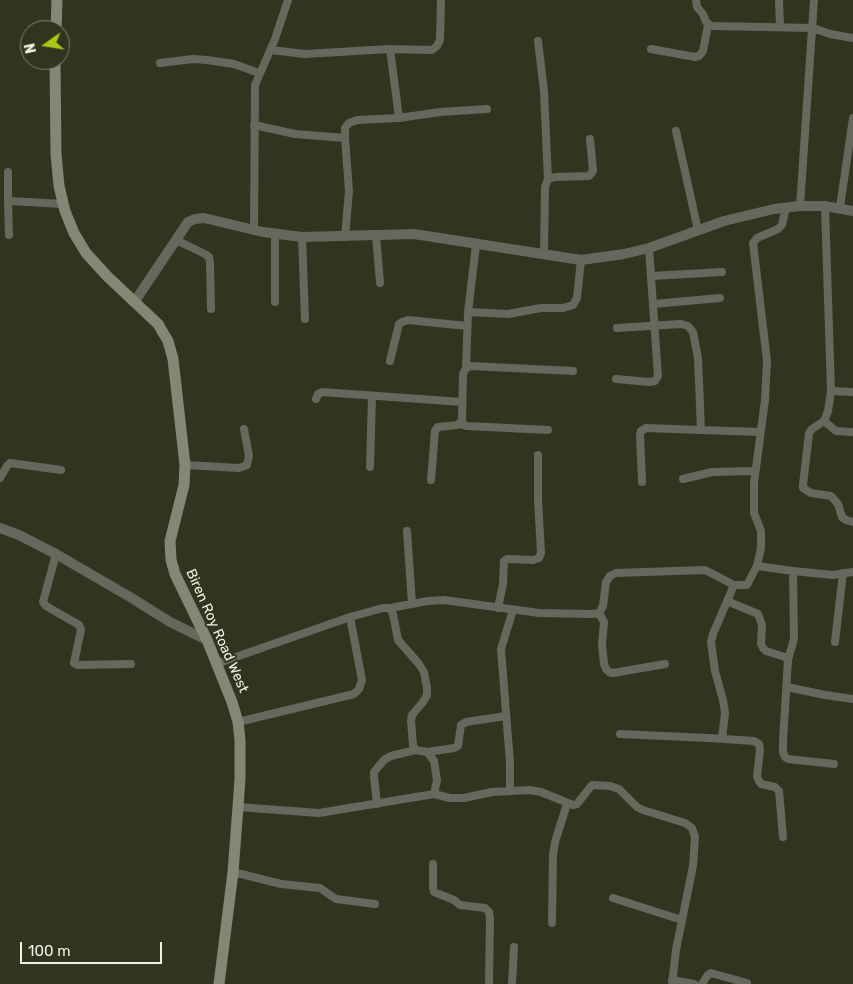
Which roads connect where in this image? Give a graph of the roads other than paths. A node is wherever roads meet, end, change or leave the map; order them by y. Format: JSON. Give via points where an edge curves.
{"nodes":[{"id":1,"x":57,"y":0,"type":"edge"},
{"id":2,"x":288,"y":0,"type":"edge"},
{"id":3,"x":441,"y":0,"type":"edge"},
{"id":4,"x":696,"y":0,"type":"edge"},
{"id":5,"x":779,"y":0,"type":"edge"},
{"id":6,"x":814,"y":0,"type":"edge"},
{"id":7,"x":56,"y":20,"type":"edge"},
{"id":8,"x":708,"y":25,"type":"junction"},
{"id":9,"x":780,"y":26,"type":"junction"},
{"id":10,"x":813,"y":28,"type":"junction"},
{"id":11,"x":853,"y":38,"type":"edge"},
{"id":12,"x":538,"y":42,"type":"dead end"},
{"id":13,"x":651,"y":49,"type":"dead end"},
{"id":14,"x":271,"y":50,"type":"junction"},
{"id":15,"x":390,"y":50,"type":"junction"},
{"id":16,"x":160,"y":63,"type":"dead end"},
{"id":17,"x":55,"y":70,"type":"edge"},
{"id":18,"x":259,"y":73,"type":"junction"},
{"id":19,"x":487,"y":109,"type":"dead end"},
{"id":20,"x":399,"y":118,"type":"junction"},
{"id":21,"x":853,"y":118,"type":"edge"},
{"id":22,"x":254,"y":125,"type":"junction"},
{"id":23,"x":676,"y":131,"type":"dead end"},
{"id":24,"x":345,"y":138,"type":"junction"},
{"id":25,"x":590,"y":139,"type":"dead end"},
{"id":26,"x":8,"y":172,"type":"dead end"},
{"id":27,"x":548,"y":179,"type":"junction"},
{"id":28,"x":4,"y":192,"type":"edge"},
{"id":29,"x":8,"y":202,"type":"junction"},
{"id":30,"x":64,"y":204,"type":"junction"},
{"id":31,"x":800,"y":206,"type":"junction"},
{"id":32,"x":825,"y":206,"type":"junction"},
{"id":33,"x":786,"y":207,"type":"junction"},
{"id":34,"x":840,"y":207,"type":"junction"},
{"id":35,"x":853,"y":210,"type":"edge"},
{"id":36,"x":254,"y":230,"type":"junction"},
{"id":37,"x":698,"y":230,"type":"junction"},
{"id":38,"x":9,"y":234,"type":"dead end"},
{"id":39,"x":275,"y":234,"type":"junction"},
{"id":40,"x":376,"y":235,"type":"junction"},
{"id":41,"x":302,"y":236,"type":"junction"},
{"id":42,"x":345,"y":236,"type":"junction"},
{"id":43,"x":176,"y":240,"type":"junction"},
{"id":44,"x":476,"y":244,"type":"junction"},
{"id":45,"x":649,"y":248,"type":"junction"},
{"id":46,"x":544,"y":253,"type":"junction"},
{"id":47,"x":581,"y":260,"type":"junction"},
{"id":48,"x":722,"y":272,"type":"dead end"},
{"id":49,"x":652,"y":276,"type":"junction"},
{"id":50,"x":380,"y":283,"type":"dead end"},
{"id":51,"x":720,"y":298,"type":"dead end"},
{"id":52,"x":135,"y":301,"type":"junction"},
{"id":53,"x":275,"y":302,"type":"dead end"},
{"id":54,"x":654,"y":304,"type":"junction"},
{"id":55,"x":211,"y":309,"type":"dead end"},
{"id":56,"x":468,"y":312,"type":"junction"},
{"id":57,"x":305,"y":320,"type":"dead end"},
{"id":58,"x":467,"y":326,"type":"junction"},
{"id":59,"x":655,"y":326,"type":"junction"},
{"id":60,"x":618,"y":328,"type":"dead end"},
{"id":61,"x":390,"y":362,"type":"dead end"},
{"id":62,"x":466,"y":368,"type":"junction"},
{"id":63,"x":573,"y":371,"type":"dead end"},
{"id":64,"x":616,"y":379,"type":"dead end"},
{"id":65,"x":831,"y":391,"type":"junction"},
{"id":66,"x":853,"y":392,"type":"edge"},
{"id":67,"x":372,"y":396,"type":"junction"},
{"id":68,"x":316,"y":399,"type":"dead end"},
{"id":69,"x":462,"y":402,"type":"junction"},
{"id":70,"x":462,"y":420,"type":"junction"},
{"id":71,"x":824,"y":421,"type":"junction"},
{"id":72,"x":244,"y":429,"type":"dead end"},
{"id":73,"x":548,"y":430,"type":"dead end"},
{"id":74,"x":701,"y":430,"type":"junction"},
{"id":75,"x":759,"y":432,"type":"junction"},
{"id":76,"x":853,"y":432,"type":"edge"},
{"id":77,"x":538,"y":455,"type":"dead end"},
{"id":78,"x":185,"y":465,"type":"junction"},
{"id":79,"x":370,"y":467,"type":"dead end"},
{"id":80,"x":61,"y":470,"type":"dead end"},
{"id":81,"x":754,"y":471,"type":"junction"},
{"id":82,"x":0,"y":478,"type":"edge"},
{"id":83,"x":431,"y":480,"type":"dead end"},
{"id":84,"x":683,"y":480,"type":"dead end"},
{"id":85,"x":642,"y":482,"type":"dead end"},
{"id":86,"x":853,"y":522,"type":"edge"},
{"id":87,"x":0,"y":528,"type":"edge"},
{"id":88,"x":407,"y":531,"type":"dead end"},
{"id":89,"x":56,"y":554,"type":"junction"},
{"id":90,"x":756,"y":566,"type":"junction"},
{"id":91,"x":793,"y":571,"type":"junction"},
{"id":92,"x":853,"y":572,"type":"edge"},
{"id":93,"x":843,"y":574,"type":"junction"},
{"id":94,"x":734,"y":585,"type":"junction"},
{"id":95,"x":727,"y":601,"type":"junction"},
{"id":96,"x":412,"y":603,"type":"junction"},
{"id":97,"x":390,"y":608,"type":"junction"},
{"id":98,"x":498,"y":608,"type":"junction"},
{"id":99,"x":514,"y":610,"type":"junction"},
{"id":100,"x":600,"y":613,"type":"junction"},
{"id":101,"x":350,"y":617,"type":"junction"},
{"id":102,"x":207,"y":640,"type":"junction"},
{"id":103,"x":835,"y":642,"type":"dead end"},
{"id":104,"x":788,"y":660,"type":"junction"},
{"id":105,"x":131,"y":664,"type":"dead end"},
{"id":106,"x":216,"y":664,"type":"junction"},
{"id":107,"x":666,"y":664,"type":"dead end"},
{"id":108,"x":787,"y":687,"type":"junction"},
{"id":109,"x":853,"y":699,"type":"edge"},
{"id":110,"x":506,"y":716,"type":"junction"},
{"id":111,"x":238,"y":722,"type":"junction"},
{"id":112,"x":620,"y":734,"type":"dead end"},
{"id":113,"x":722,"y":739,"type":"junction"},
{"id":114,"x":415,"y":750,"type":"junction"},
{"id":115,"x":427,"y":752,"type":"junction"},
{"id":116,"x":834,"y":764,"type":"dead end"},
{"id":117,"x":510,"y":790,"type":"junction"},
{"id":118,"x":434,"y":794,"type":"junction"},
{"id":119,"x":378,"y":804,"type":"junction"},
{"id":120,"x":567,"y":804,"type":"junction"},
{"id":121,"x":238,"y":806,"type":"junction"},
{"id":122,"x":783,"y":837,"type":"dead end"},
{"id":123,"x":433,"y":864,"type":"dead end"},
{"id":124,"x":233,"y":872,"type":"junction"},
{"id":125,"x":613,"y":898,"type":"dead end"},
{"id":126,"x":375,"y":904,"type":"dead end"},
{"id":127,"x":682,"y":920,"type":"junction"},
{"id":128,"x":552,"y":922,"type":"dead end"},
{"id":129,"x":514,"y":947,"type":"dead end"},
{"id":130,"x":672,"y":982,"type":"edge"},
{"id":131,"x":747,"y":983,"type":"dead end"},
{"id":132,"x":219,"y":984,"type":"edge"},
{"id":133,"x":489,"y":984,"type":"edge"},
{"id":134,"x":512,"y":984,"type":"edge"},
{"id":135,"x":694,"y":984,"type":"edge"},
{"id":136,"x":702,"y":984,"type":"edge"}],
"edges":[{"from":1,"to":7,"type":"main road"},
{"from":2,"to":14,"type":"street"},
{"from":3,"to":15,"type":"street","via":[[437,46],[432,50]]},
{"from":4,"to":8,"type":"street"},
{"from":5,"to":9,"type":"street"},
{"from":6,"to":10,"type":"street"},
{"from":8,"to":9,"type":"street"},
{"from":8,"to":13,"type":"street","via":[[699,56]]},
{"from":9,"to":10,"type":"street"},
{"from":10,"to":11,"type":"street"},
{"from":10,"to":31,"type":"street"},
{"from":12,"to":27,"type":"street"},
{"from":14,"to":15,"type":"street","via":[[305,54]]},
{"from":14,"to":18,"type":"street"},
{"from":15,"to":20,"type":"street"},
{"from":16,"to":18,"type":"street","via":[[207,60],[234,64]]},
{"from":17,"to":30,"type":"main road","name":"Biren Roy Road West","via":[[56,154]]},
{"from":18,"to":22,"type":"street","via":[[254,94]]},
{"from":19,"to":20,"type":"street"},
{"from":20,"to":24,"type":"street","via":[[349,122]]},
{"from":21,"to":34,"type":"street"},
{"from":22,"to":24,"type":"street","via":[[295,134]]},
{"from":22,"to":36,"type":"street"},
{"from":23,"to":37,"type":"street"},
{"from":24,"to":42,"type":"street","via":[[349,191]]},
{"from":25,"to":27,"type":"street","via":[[592,171],[589,176]]},
{"from":26,"to":28,"type":"street"},
{"from":27,"to":46,"type":"street","via":[[545,187]]},
{"from":28,"to":29,"type":"street"},
{"from":29,"to":30,"type":"street"},
{"from":29,"to":38,"type":"street"},
{"from":30,"to":52,"type":"main road","name":"Biren Roy Road West","via":[[74,233],[86,253]]},
{"from":31,"to":32,"type":"street"},
{"from":31,"to":33,"type":"street"},
{"from":32,"to":34,"type":"street"},
{"from":32,"to":65,"type":"street"},
{"from":33,"to":37,"type":"street","via":[[752,213]]},
{"from":33,"to":75,"type":"street","via":[[782,225],[753,243],[767,361]]},
{"from":34,"to":35,"type":"street"},
{"from":36,"to":39,"type":"street"},
{"from":36,"to":43,"type":"street","via":[[194,218]]},
{"from":37,"to":45,"type":"street"},
{"from":39,"to":41,"type":"street"},
{"from":39,"to":53,"type":"street"},
{"from":40,"to":42,"type":"street"},
{"from":40,"to":44,"type":"street","via":[[414,234]]},
{"from":40,"to":50,"type":"street"},
{"from":41,"to":42,"type":"street"},
{"from":41,"to":57,"type":"street"},
{"from":43,"to":52,"type":"street"},
{"from":43,"to":55,"type":"street","via":[[208,257]]},
{"from":44,"to":46,"type":"street"},
{"from":44,"to":56,"type":"street"},
{"from":45,"to":47,"type":"street"},
{"from":45,"to":49,"type":"street"},
{"from":46,"to":47,"type":"street"},
{"from":47,"to":56,"type":"street","via":[[577,298],[573,305],[508,314]]},
{"from":48,"to":49,"type":"street"},
{"from":49,"to":54,"type":"street"},
{"from":51,"to":54,"type":"street"},
{"from":52,"to":78,"type":"main road","name":"Biren Roy Road West","via":[[158,324],[168,341],[173,359]]},
{"from":54,"to":59,"type":"street"},
{"from":56,"to":58,"type":"street"},
{"from":58,"to":61,"type":"street","via":[[402,322]]},
{"from":58,"to":62,"type":"street"},
{"from":59,"to":60,"type":"street"},
{"from":59,"to":64,"type":"street","via":[[658,376],[655,381]]},
{"from":59,"to":74,"type":"street","via":[[681,324],[693,332],[700,372]]},
{"from":62,"to":63,"type":"street"},
{"from":62,"to":69,"type":"street"},
{"from":65,"to":66,"type":"street"},
{"from":65,"to":71,"type":"street"},
{"from":67,"to":68,"type":"street","via":[[322,392]]},
{"from":67,"to":69,"type":"street"},
{"from":67,"to":79,"type":"street"},
{"from":69,"to":70,"type":"street"},
{"from":70,"to":73,"type":"street","via":[[467,426]]},
{"from":70,"to":83,"type":"street","via":[[458,425],[438,427],[435,431]]},
{"from":71,"to":76,"type":"street","via":[[836,431]]},
{"from":71,"to":86,"type":"street","via":[[809,433],[804,488],[811,493],[831,496],[842,516]]},
{"from":72,"to":78,"type":"street","via":[[249,456],[247,465],[239,468]]},
{"from":74,"to":75,"type":"street"},
{"from":74,"to":85,"type":"street","via":[[646,428],[641,431]]},
{"from":75,"to":81,"type":"street"},
{"from":77,"to":98,"type":"street","via":[[541,553],[533,560],[504,561]]},
{"from":78,"to":102,"type":"main road","name":"Biren Roy Road West","via":[[184,485],[170,541],[171,560]]},
{"from":80,"to":82,"type":"street","via":[[10,463]]},
{"from":81,"to":84,"type":"street","via":[[704,473]]},
{"from":81,"to":90,"type":"street","via":[[754,513],[762,537]]},
{"from":87,"to":89,"type":"street"},
{"from":88,"to":96,"type":"street"},
{"from":89,"to":102,"type":"street","via":[[170,622]]},
{"from":89,"to":105,"type":"street","via":[[43,602],[79,625],[81,630],[74,663]]},
{"from":90,"to":91,"type":"street"},
{"from":90,"to":94,"type":"street","via":[[747,585]]},
{"from":91,"to":93,"type":"street"},
{"from":91,"to":104,"type":"street","via":[[794,638]]},
{"from":92,"to":93,"type":"street"},
{"from":93,"to":103,"type":"street"},
{"from":94,"to":95,"type":"street"},
{"from":94,"to":100,"type":"street","via":[[705,570],[616,574],[606,582]]},
{"from":95,"to":104,"type":"street","via":[[758,614],[762,625],[762,648]]},
{"from":95,"to":113,"type":"street","via":[[711,642],[725,713]]},
{"from":96,"to":97,"type":"street"},
{"from":96,"to":98,"type":"street","via":[[444,600]]},
{"from":97,"to":101,"type":"street"},
{"from":97,"to":114,"type":"street","via":[[398,640],[420,664],[427,688],[423,702],[412,715]]},
{"from":98,"to":99,"type":"street"},
{"from":99,"to":100,"type":"street"},
{"from":99,"to":110,"type":"street","via":[[502,649]]},
{"from":100,"to":107,"type":"street","via":[[604,622],[602,646],[606,669],[613,673]]},
{"from":101,"to":106,"type":"street"},
{"from":101,"to":111,"type":"street","via":[[362,680],[354,694]]},
{"from":102,"to":106,"type":"main road","name":"Biren Roy Road West"},
{"from":104,"to":108,"type":"street"},
{"from":106,"to":111,"type":"main road","name":"Biren Roy Road West"},
{"from":108,"to":109,"type":"street"},
{"from":108,"to":116,"type":"street","via":[[782,741],[785,757]]},
{"from":110,"to":115,"type":"street","via":[[466,722],[461,725],[458,746]]},
{"from":110,"to":117,"type":"street"},
{"from":111,"to":121,"type":"main road","name":"Biren Roy Road West"},
{"from":112,"to":113,"type":"street"},
{"from":113,"to":122,"type":"street","via":[[759,744],[757,776],[761,784],[779,791]]},
{"from":114,"to":115,"type":"street"},
{"from":114,"to":119,"type":"street","via":[[391,756],[374,772]]},
{"from":115,"to":118,"type":"street","via":[[434,762]]},
{"from":117,"to":118,"type":"street","via":[[464,798]]},
{"from":117,"to":120,"type":"street","via":[[541,792]]},
{"from":118,"to":119,"type":"street"},
{"from":119,"to":121,"type":"street","via":[[319,813]]},
{"from":120,"to":127,"type":"street","via":[[577,804],[592,785],[610,786],[619,789],[643,810],[692,828],[693,866]]},
{"from":120,"to":128,"type":"street","via":[[552,855]]},
{"from":121,"to":124,"type":"main road","name":"Biren Roy Road West"},
{"from":123,"to":133,"type":"street","via":[[434,892],[460,905],[485,908],[489,912]]},
{"from":124,"to":126,"type":"street","via":[[281,884],[320,888],[336,899]]},
{"from":124,"to":132,"type":"main road","name":"Biren Roy Road West"},
{"from":125,"to":127,"type":"street"},
{"from":127,"to":130,"type":"street"},
{"from":129,"to":134,"type":"street"},
{"from":130,"to":135,"type":"street"},
{"from":131,"to":136,"type":"street","via":[[711,973]]}]}
